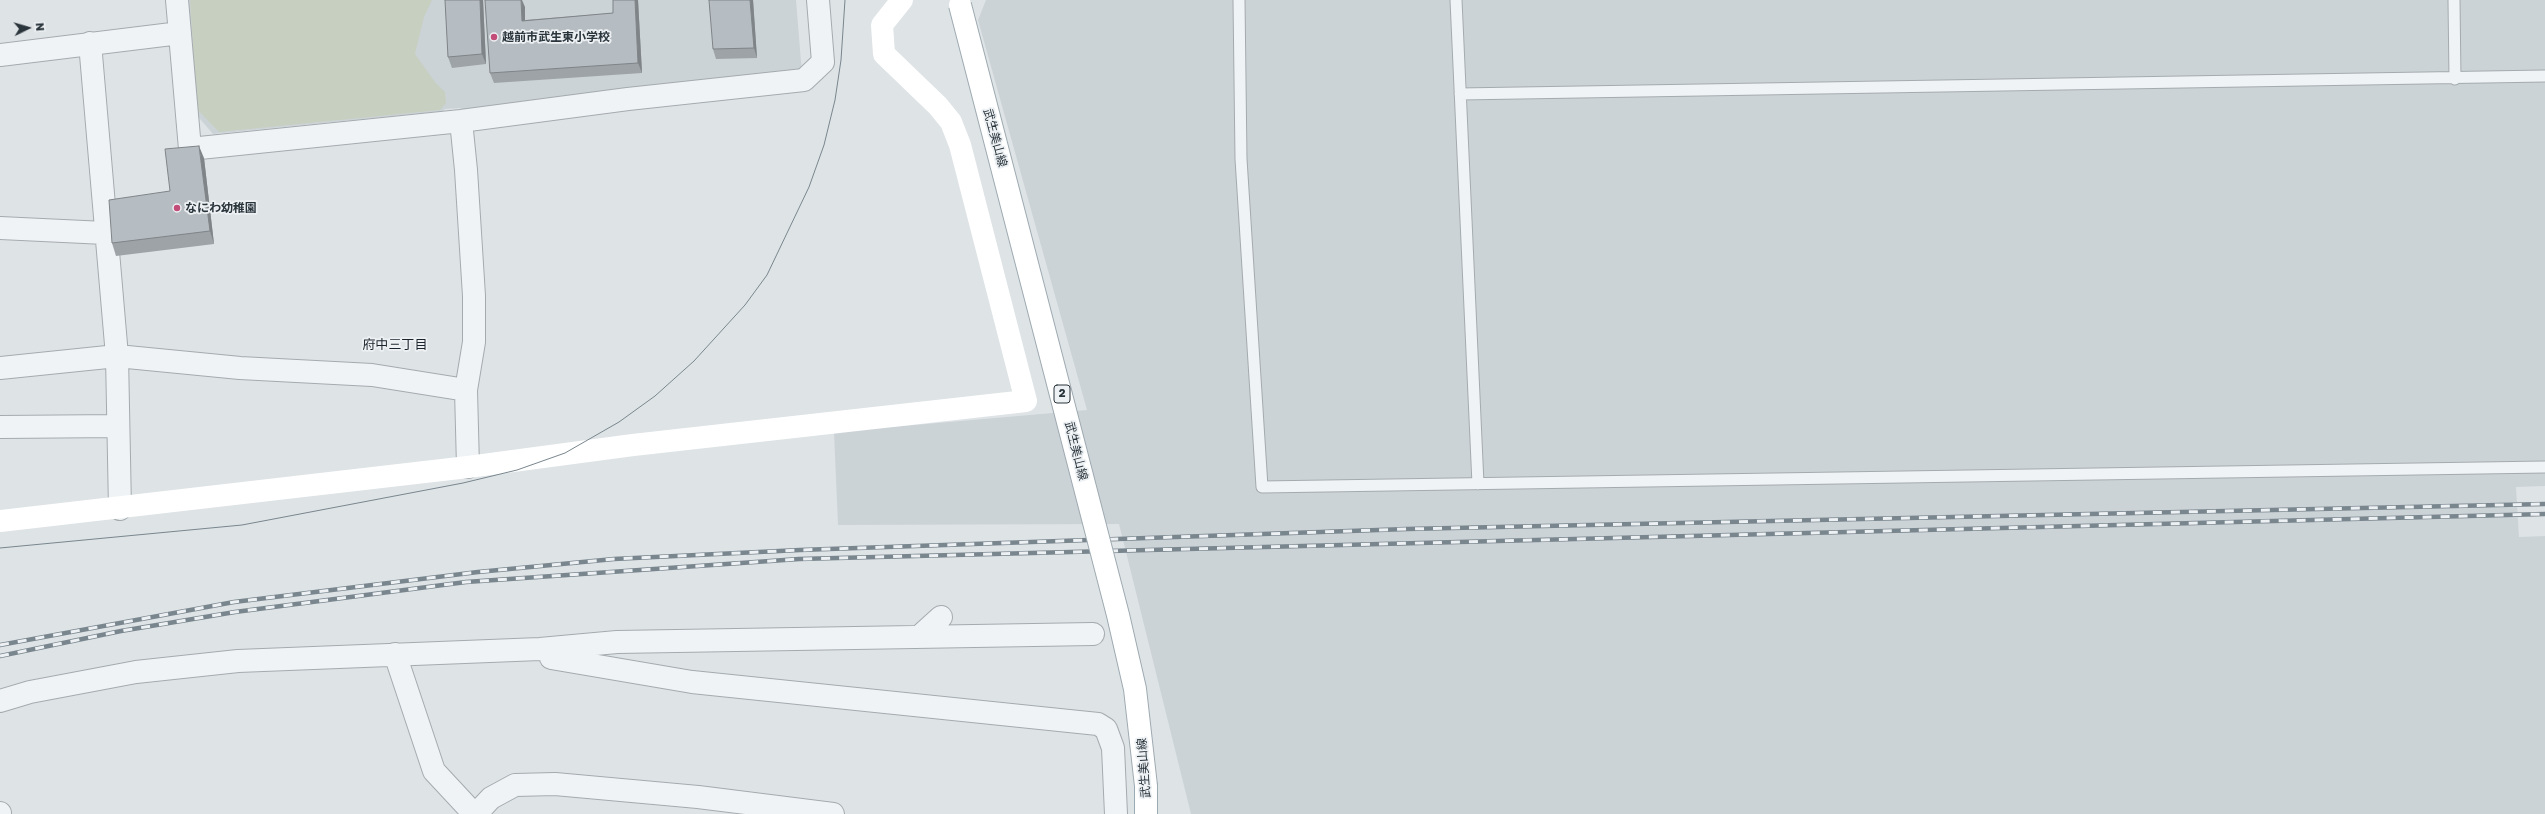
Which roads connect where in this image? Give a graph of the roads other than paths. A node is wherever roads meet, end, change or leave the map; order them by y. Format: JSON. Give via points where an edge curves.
{"nodes":[{"id":1,"x":177,"y":0,"type":"edge"},
{"id":2,"x":818,"y":0,"type":"edge"},
{"id":3,"x":902,"y":0,"type":"edge"},
{"id":4,"x":1239,"y":0,"type":"edge"},
{"id":5,"x":1456,"y":0,"type":"edge"},
{"id":6,"x":2454,"y":0,"type":"edge"},
{"id":7,"x":960,"y":2,"type":"edge"},
{"id":8,"x":180,"y":33,"type":"junction"},
{"id":9,"x":90,"y":43,"type":"junction"},
{"id":10,"x":0,"y":55,"type":"edge"},
{"id":11,"x":2545,"y":76,"type":"edge"},
{"id":12,"x":2455,"y":79,"type":"junction"},
{"id":13,"x":1460,"y":94,"type":"junction"},
{"id":14,"x":461,"y":121,"type":"junction"},
{"id":15,"x":0,"y":228,"type":"edge"},
{"id":16,"x":105,"y":233,"type":"junction"},
{"id":17,"x":117,"y":356,"type":"junction"},
{"id":18,"x":0,"y":368,"type":"edge"},
{"id":19,"x":466,"y":390,"type":"junction"},
{"id":20,"x":118,"y":426,"type":"junction"},
{"id":21,"x":0,"y":427,"type":"edge"},
{"id":22,"x":2545,"y":466,"type":"edge"},
{"id":23,"x":468,"y":467,"type":"junction"},
{"id":24,"x":1478,"y":484,"type":"junction"},
{"id":25,"x":120,"y":508,"type":"junction"},
{"id":26,"x":0,"y":521,"type":"edge"},
{"id":27,"x":941,"y":617,"type":"dead end"},
{"id":28,"x":1093,"y":634,"type":"dead end"},
{"id":29,"x":920,"y":636,"type":"junction"},
{"id":30,"x":551,"y":648,"type":"junction"},
{"id":31,"x":395,"y":654,"type":"junction"},
{"id":32,"x":0,"y":701,"type":"edge"},
{"id":33,"x":475,"y":814,"type":"edge"},
{"id":34,"x":834,"y":814,"type":"edge"},
{"id":35,"x":1116,"y":814,"type":"edge"},
{"id":36,"x":1146,"y":814,"type":"edge"}],
"edges":[{"from":1,"to":8,"type":"street"},
{"from":2,"to":14,"type":"street","via":[[823,62],[804,80],[628,99]]},
{"from":3,"to":23,"type":"street","via":[[882,25],[884,54],[952,122],[1026,401],[633,445]]},
{"from":4,"to":24,"type":"lane","via":[[1242,159],[1262,487]]},
{"from":5,"to":13,"type":"lane"},
{"from":6,"to":12,"type":"lane"},
{"from":7,"to":36,"type":"street","name":"武生美山線","number":"2","bridge":true,"via":[[1135,689],[1146,786]]},
{"from":8,"to":9,"type":"street"},
{"from":8,"to":14,"type":"street","via":[[190,149]]},
{"from":9,"to":10,"type":"street"},
{"from":9,"to":16,"type":"street"},
{"from":11,"to":12,"type":"lane"},
{"from":12,"to":13,"type":"lane"},
{"from":13,"to":24,"type":"lane"},
{"from":14,"to":19,"type":"street","via":[[474,296],[474,342]]},
{"from":15,"to":16,"type":"street"},
{"from":16,"to":17,"type":"street"},
{"from":17,"to":18,"type":"street"},
{"from":17,"to":19,"type":"street","via":[[240,368],[372,374]]},
{"from":17,"to":20,"type":"street"},
{"from":19,"to":23,"type":"street"},
{"from":20,"to":21,"type":"street"},
{"from":20,"to":25,"type":"street"},
{"from":22,"to":24,"type":"lane"},
{"from":23,"to":25,"type":"street"},
{"from":25,"to":26,"type":"street"},
{"from":27,"to":29,"type":"street"},
{"from":28,"to":29,"type":"street"},
{"from":29,"to":30,"type":"street","via":[[617,642]]},
{"from":30,"to":31,"type":"street"},
{"from":30,"to":35,"type":"street","via":[[551,658],[692,682],[1098,724],[1106,729],[1113,748]]},
{"from":31,"to":32,"type":"street","via":[[198,664],[90,680]]},
{"from":31,"to":33,"type":"street","via":[[434,771]]},
{"from":33,"to":34,"type":"street","via":[[492,798],[515,785],[555,784],[698,797]]}]}
